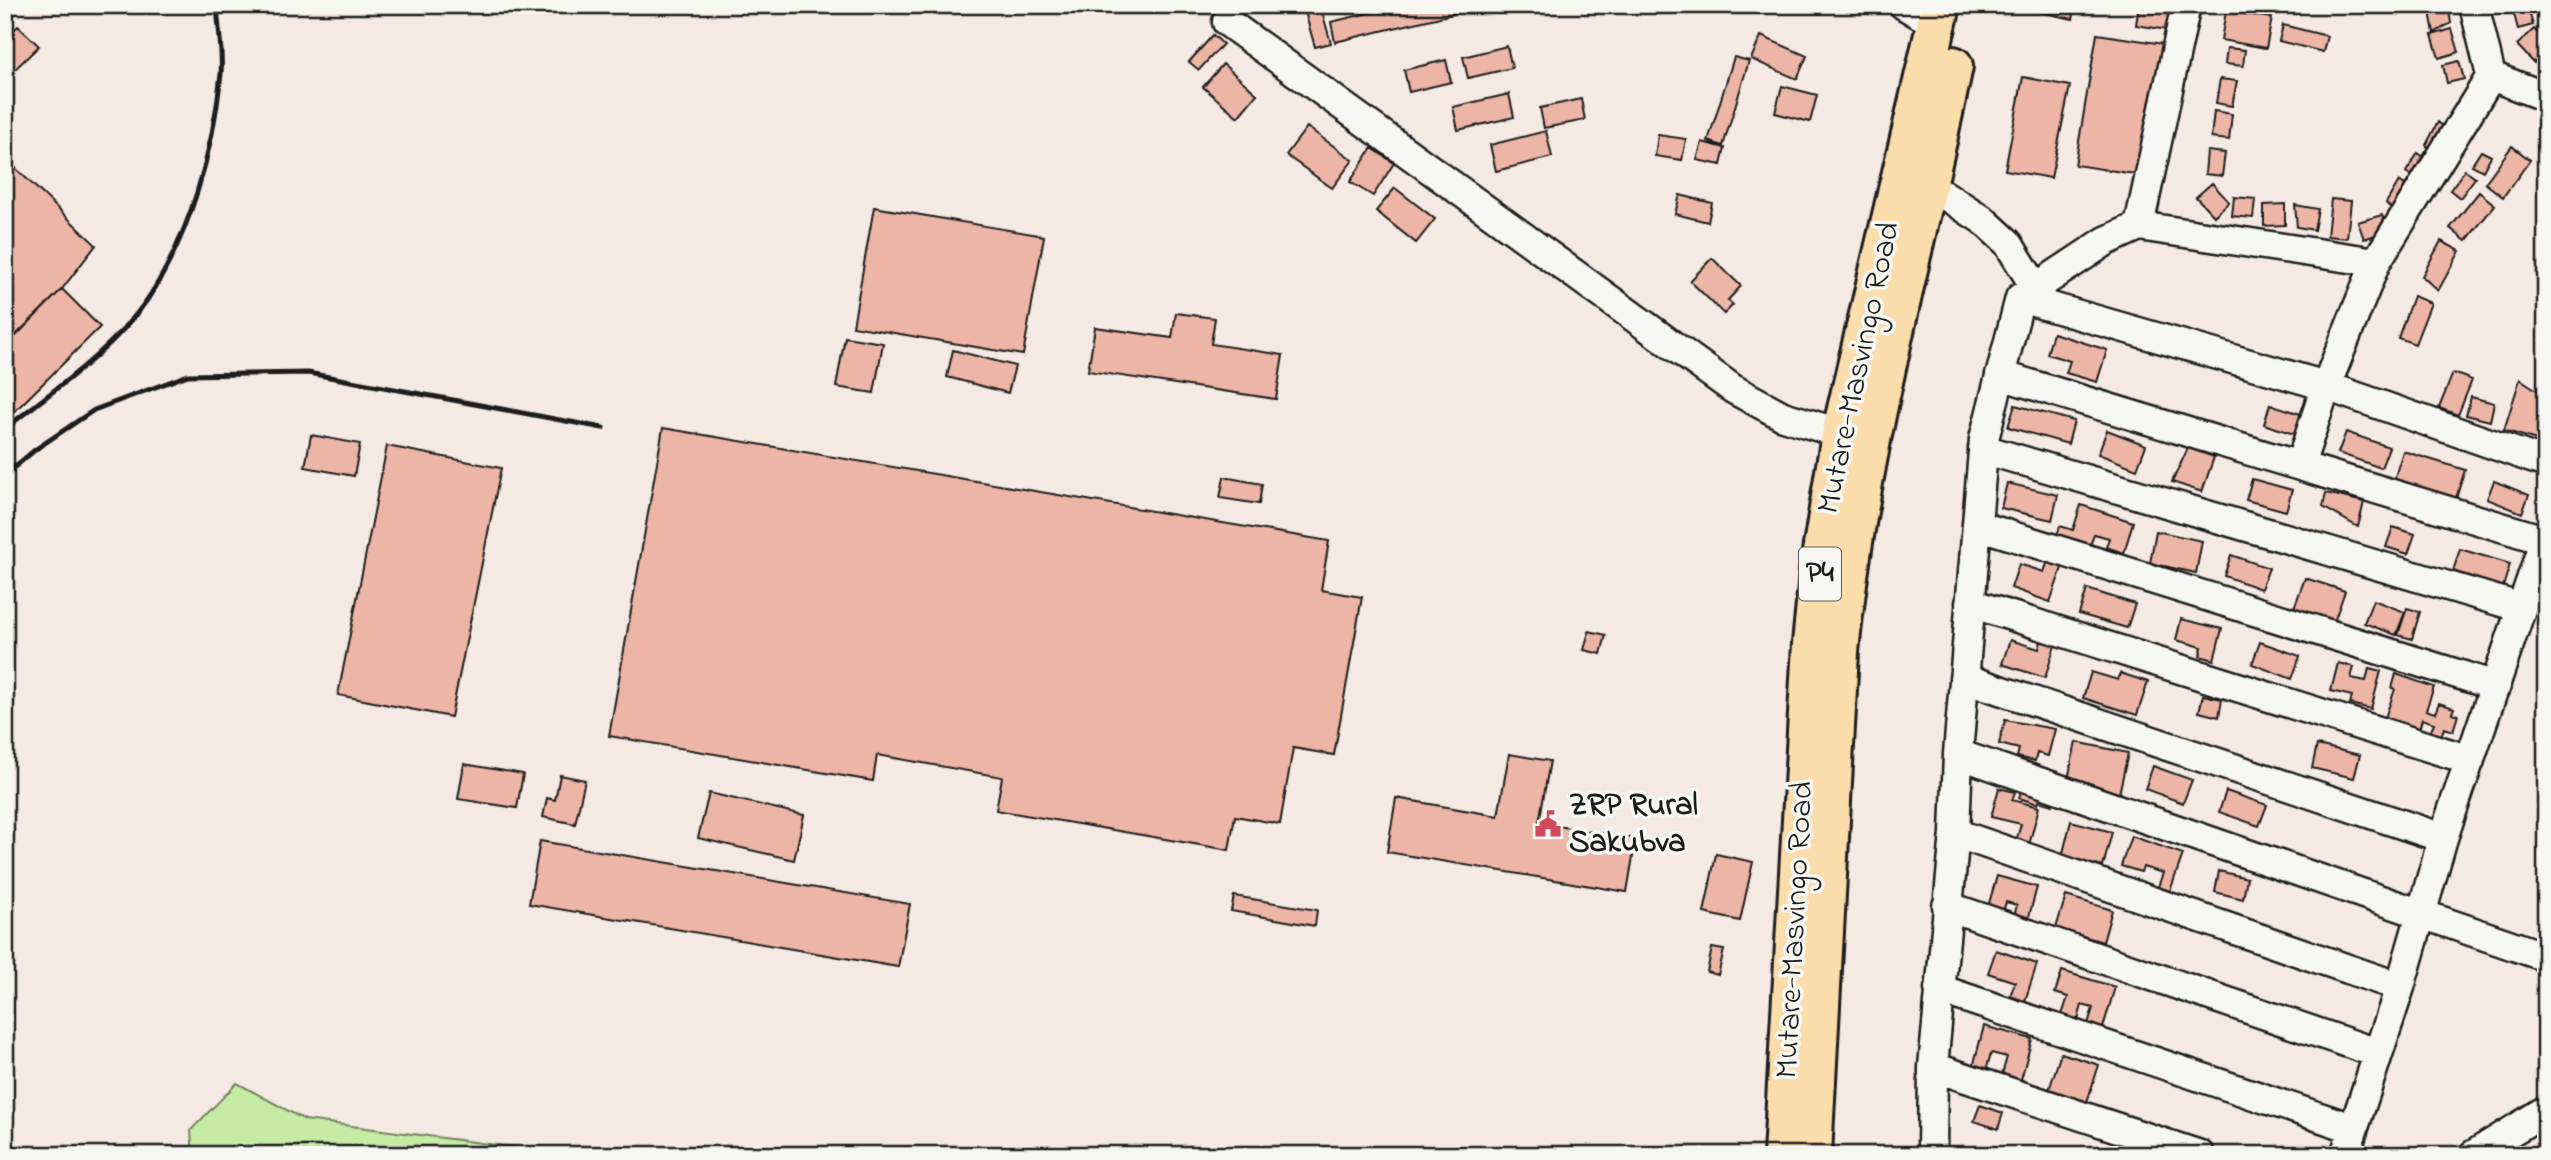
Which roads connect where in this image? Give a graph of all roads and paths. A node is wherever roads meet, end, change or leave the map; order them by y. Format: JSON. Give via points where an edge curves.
{"nodes":[{"id":1,"x":2186,"y":5,"type":"edge"},
{"id":2,"x":2474,"y":5,"type":"edge"},
{"id":3,"x":1937,"y":10,"type":"edge"},
{"id":4,"x":1227,"y":22,"type":"dead end"},
{"id":5,"x":2491,"y":76,"type":"junction"},
{"id":6,"x":2546,"y":97,"type":"edge"},
{"id":7,"x":1928,"y":185,"type":"junction"},
{"id":8,"x":2139,"y":226,"type":"junction"},
{"id":9,"x":2376,"y":262,"type":"junction"},
{"id":10,"x":2027,"y":293,"type":"junction"},
{"id":11,"x":2000,"y":375,"type":"junction"},
{"id":12,"x":2326,"y":386,"type":"junction"},
{"id":13,"x":1855,"y":438,"type":"junction"},
{"id":14,"x":1983,"y":449,"type":"junction"},
{"id":15,"x":2546,"y":463,"type":"edge"},
{"id":16,"x":2300,"y":465,"type":"junction"},
{"id":17,"x":1977,"y":525,"type":"junction"},
{"id":18,"x":2545,"y":538,"type":"edge"},
{"id":19,"x":1970,"y":603,"type":"junction"},
{"id":20,"x":2519,"y":607,"type":"junction"},
{"id":21,"x":1964,"y":678,"type":"junction"},
{"id":22,"x":2496,"y":686,"type":"junction"},
{"id":23,"x":1958,"y":754,"type":"junction"},
{"id":24,"x":2470,"y":760,"type":"junction"},
{"id":25,"x":1955,"y":833,"type":"junction"},
{"id":26,"x":2444,"y":838,"type":"junction"},
{"id":27,"x":1947,"y":906,"type":"junction"},
{"id":28,"x":2423,"y":912,"type":"junction"},
{"id":29,"x":2546,"y":957,"type":"edge"},
{"id":30,"x":2400,"y":987,"type":"junction"},
{"id":31,"x":1939,"y":989,"type":"junction"},
{"id":32,"x":2377,"y":1053,"type":"junction"},
{"id":33,"x":1933,"y":1067,"type":"junction"},
{"id":34,"x":2546,"y":1110,"type":"edge"},
{"id":35,"x":1816,"y":1147,"type":"edge"},
{"id":36,"x":2350,"y":1148,"type":"edge"},
{"id":37,"x":1940,"y":1152,"type":"edge"},
{"id":38,"x":1783,"y":1155,"type":"edge"},
{"id":39,"x":2200,"y":1155,"type":"edge"},
{"id":40,"x":2473,"y":1155,"type":"edge"}],
"edges":[{"from":1,"to":8,"type":"street"},
{"from":2,"to":5,"type":"street"},
{"from":3,"to":7,"type":"highway","name":"Mutare-Masvingo Road","number":"P4"},
{"from":3,"to":13,"type":"highway","name":"Mutare-Masvingo Road","number":"P4"},
{"from":4,"to":13,"type":"street","via":[[1733,389],[1783,416]]},
{"from":5,"to":6,"type":"street"},
{"from":5,"to":9,"type":"street"},
{"from":7,"to":10,"type":"street","via":[[1983,220],[2008,243]]},
{"from":7,"to":13,"type":"highway","name":"Mutare-Masvingo Road","number":"P4"},
{"from":8,"to":9,"type":"street"},
{"from":8,"to":10,"type":"street","via":[[2106,241]]},
{"from":9,"to":12,"type":"street"},
{"from":10,"to":11,"type":"street"},
{"from":10,"to":12,"type":"street"},
{"from":11,"to":14,"type":"street"},
{"from":11,"to":16,"type":"street"},
{"from":12,"to":15,"type":"street"},
{"from":12,"to":16,"type":"street"},
{"from":13,"to":35,"type":"highway","name":"Mutare-Masvingo Road","number":"P4","via":[[1839,652]]},
{"from":13,"to":38,"type":"highway","name":"Mutare-Masvingo Road","number":"P4","via":[[1820,565],[1812,644]]},
{"from":14,"to":17,"type":"street"},
{"from":14,"to":20,"type":"street"},
{"from":16,"to":18,"type":"street"},
{"from":17,"to":19,"type":"street"},
{"from":17,"to":22,"type":"street"},
{"from":18,"to":20,"type":"street"},
{"from":19,"to":21,"type":"street"},
{"from":19,"to":24,"type":"street"},
{"from":20,"to":22,"type":"street"},
{"from":21,"to":23,"type":"street"},
{"from":21,"to":26,"type":"street"},
{"from":22,"to":24,"type":"street"},
{"from":23,"to":25,"type":"street"},
{"from":23,"to":28,"type":"street"},
{"from":24,"to":26,"type":"street"},
{"from":25,"to":27,"type":"street"},
{"from":25,"to":30,"type":"street"},
{"from":26,"to":28,"type":"street"},
{"from":27,"to":31,"type":"street"},
{"from":27,"to":32,"type":"street"},
{"from":28,"to":29,"type":"street"},
{"from":28,"to":30,"type":"street"},
{"from":30,"to":32,"type":"street"},
{"from":31,"to":33,"type":"street"},
{"from":31,"to":36,"type":"street"},
{"from":32,"to":36,"type":"street"},
{"from":33,"to":37,"type":"street"},
{"from":33,"to":39,"type":"street"},
{"from":34,"to":40,"type":"street"}]}
